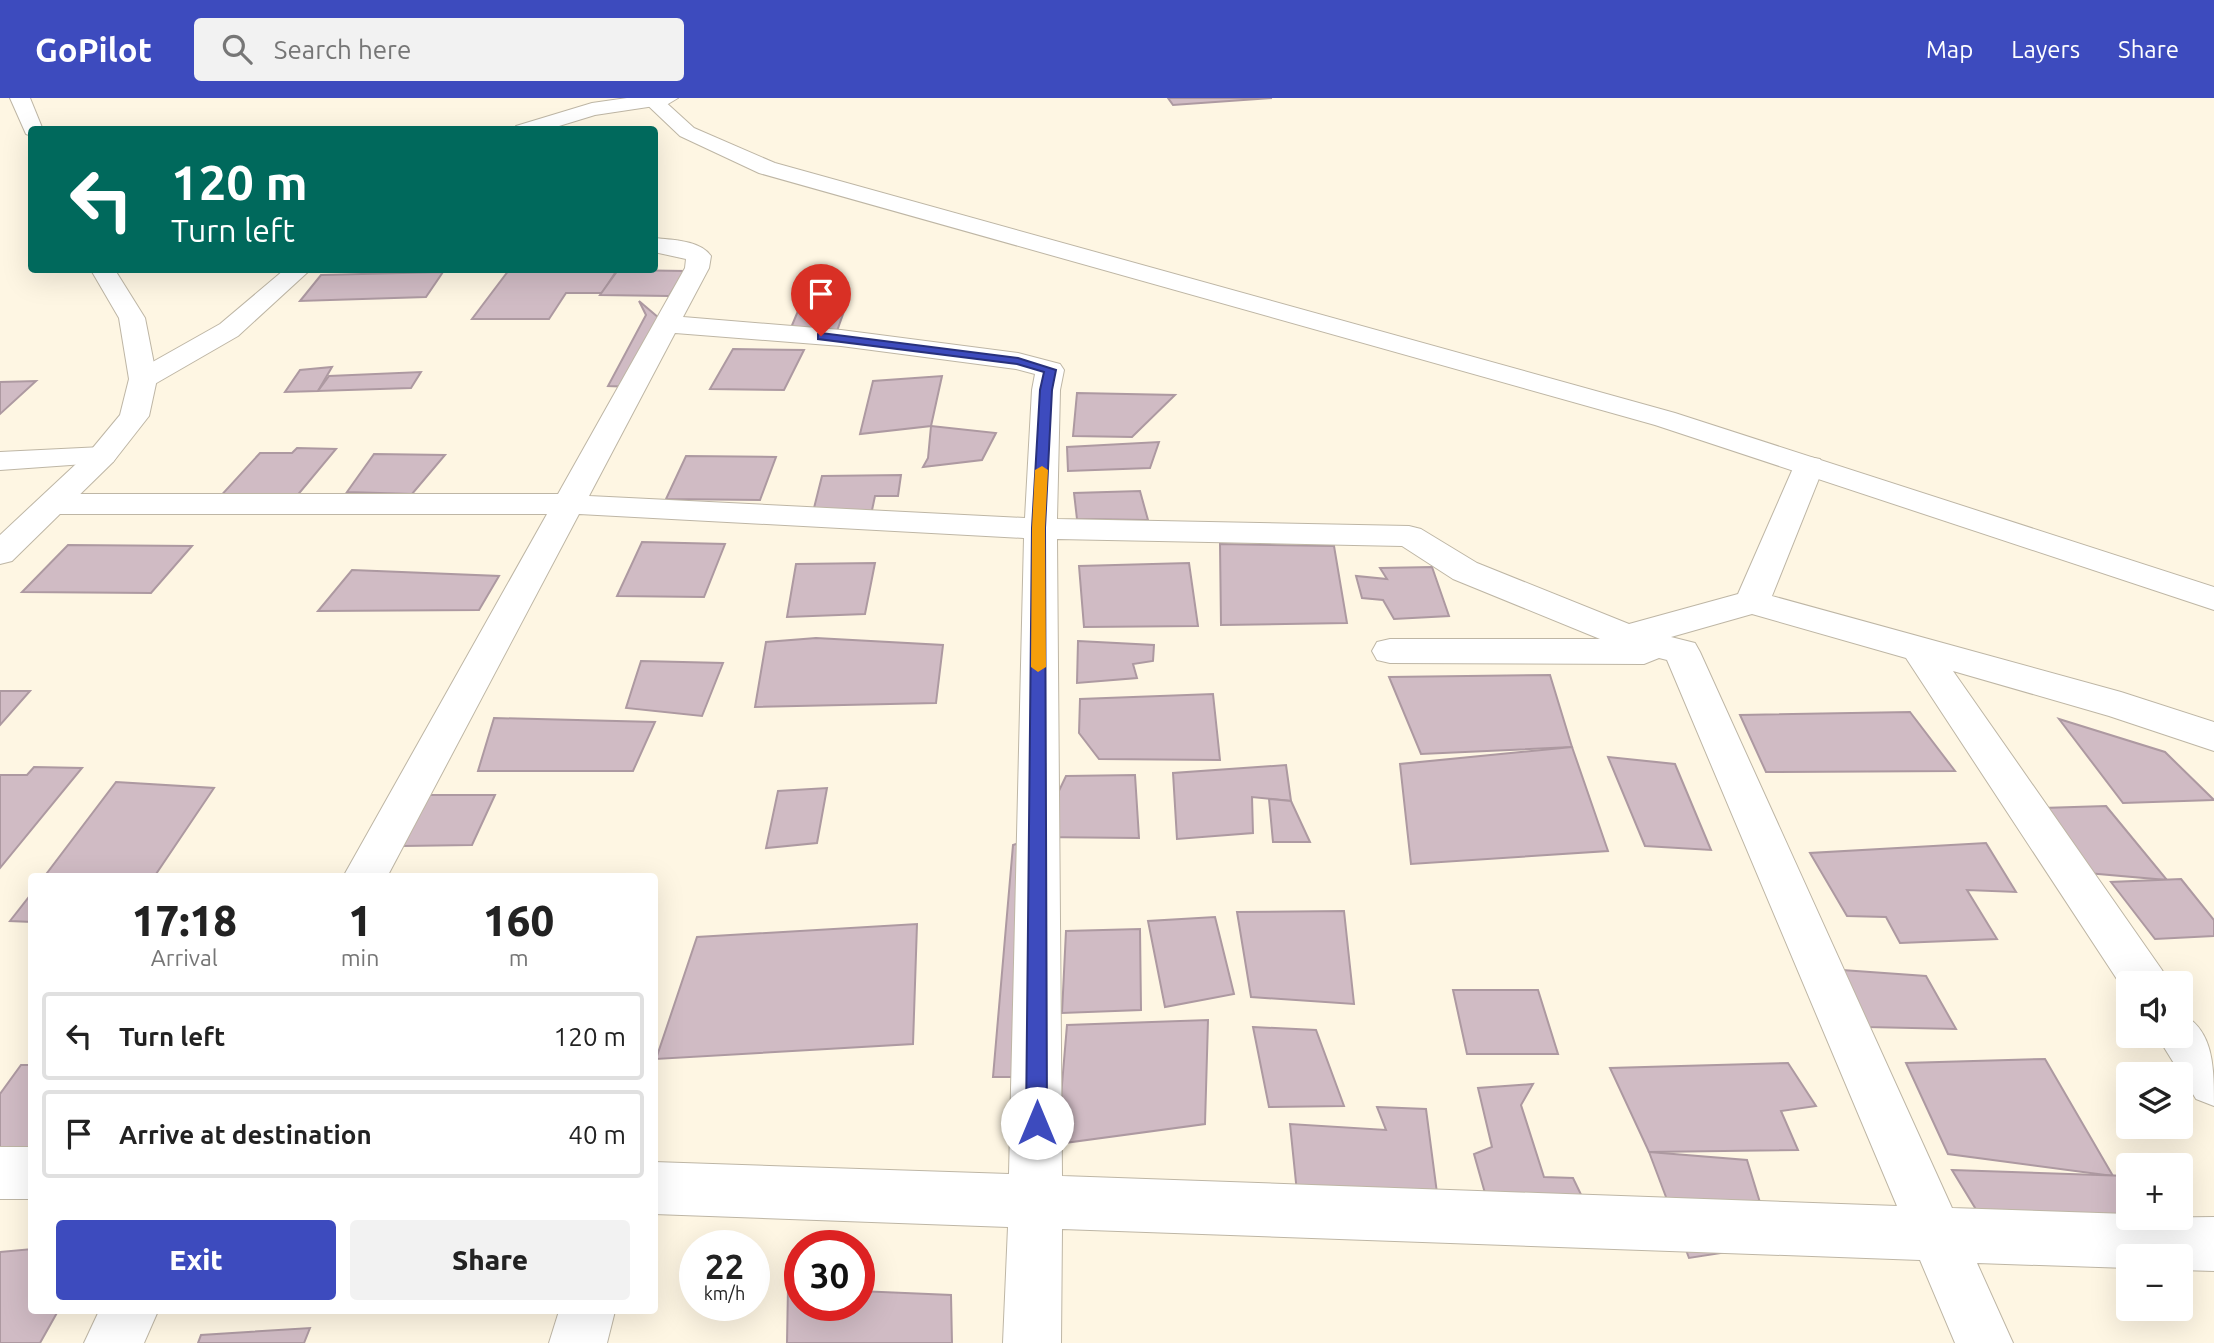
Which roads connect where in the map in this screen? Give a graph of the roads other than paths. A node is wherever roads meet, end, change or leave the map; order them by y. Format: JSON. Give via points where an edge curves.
{"nodes":[{"id":1,"x":20,"y":98,"type":"edge"},
{"id":2,"x":657,"y":99,"type":"edge"},
{"id":3,"x":31,"y":126,"type":"edge"},
{"id":4,"x":536,"y":126,"type":"edge"},
{"id":5,"x":658,"y":246,"type":"edge"},
{"id":6,"x":105,"y":273,"type":"edge"},
{"id":7,"x":295,"y":273,"type":"edge"},
{"id":8,"x":666,"y":324,"type":"junction"},
{"id":9,"x":143,"y":379,"type":"junction"},
{"id":10,"x":102,"y":456,"type":"junction"},
{"id":11,"x":0,"y":461,"type":"edge"},
{"id":12,"x":1810,"y":466,"type":"junction"},
{"id":13,"x":53,"y":504,"type":"junction"},
{"id":14,"x":568,"y":504,"type":"junction"},
{"id":15,"x":1038,"y":528,"type":"junction"},
{"id":16,"x":0,"y":554,"type":"edge"},
{"id":17,"x":2214,"y":599,"type":"edge"},
{"id":18,"x":1752,"y":602,"type":"junction"},
{"id":19,"x":1627,"y":637,"type":"junction"},
{"id":20,"x":1919,"y":648,"type":"junction"},
{"id":21,"x":1390,"y":651,"type":"dead end"},
{"id":22,"x":1682,"y":652,"type":"junction"},
{"id":23,"x":2197,"y":731,"type":"edge"},
{"id":24,"x":2214,"y":764,"type":"edge"},
{"id":25,"x":367,"y":873,"type":"edge"},
{"id":26,"x":2137,"y":971,"type":"edge"},
{"id":27,"x":2190,"y":1048,"type":"edge"},
{"id":28,"x":2214,"y":1083,"type":"edge"},
{"id":29,"x":0,"y":1173,"type":"edge"},
{"id":30,"x":28,"y":1173,"type":"edge"},
{"id":31,"x":658,"y":1188,"type":"edge"},
{"id":32,"x":1037,"y":1201,"type":"junction"},
{"id":33,"x":1936,"y":1234,"type":"junction"},
{"id":34,"x":2214,"y":1244,"type":"edge"},
{"id":35,"x":128,"y":1314,"type":"edge"},
{"id":36,"x":586,"y":1314,"type":"edge"},
{"id":37,"x":113,"y":1343,"type":"edge"},
{"id":38,"x":578,"y":1343,"type":"edge"},
{"id":39,"x":1032,"y":1343,"type":"edge"},
{"id":40,"x":1984,"y":1343,"type":"edge"}],
"edges":[{"from":1,"to":3,"type":"street"},
{"from":2,"to":4,"type":"street","via":[[592,109]]},
{"from":2,"to":12,"type":"street","via":[[687,132],[767,168],[1665,419]]},
{"from":5,"to":8,"type":"street","via":[[699,256],[698,268]]},
{"from":6,"to":9,"type":"street","via":[[132,318]]},
{"from":7,"to":9,"type":"street","via":[[229,330]]},
{"from":8,"to":14,"type":"street"},
{"from":8,"to":15,"type":"street","via":[[841,338],[1018,361],[1050,370]]},
{"from":9,"to":10,"type":"street","via":[[134,416]]},
{"from":10,"to":11,"type":"street"},
{"from":10,"to":13,"type":"street"},
{"from":12,"to":17,"type":"street"},
{"from":12,"to":18,"type":"street"},
{"from":13,"to":14,"type":"street"},
{"from":13,"to":16,"type":"street"},
{"from":14,"to":15,"type":"street"},
{"from":14,"to":25,"type":"street"},
{"from":15,"to":19,"type":"street","via":[[1409,536],[1465,571]]},
{"from":15,"to":32,"type":"street"},
{"from":18,"to":19,"type":"street"},
{"from":18,"to":20,"type":"street"},
{"from":19,"to":22,"type":"street"},
{"from":20,"to":23,"type":"street"},
{"from":20,"to":26,"type":"street"},
{"from":21,"to":22,"type":"street"},
{"from":22,"to":33,"type":"street"},
{"from":23,"to":24,"type":"street"},
{"from":27,"to":28,"type":"street"},
{"from":29,"to":30,"type":"street"},
{"from":31,"to":32,"type":"street"},
{"from":32,"to":33,"type":"street"},
{"from":32,"to":39,"type":"street"},
{"from":33,"to":34,"type":"street"},
{"from":33,"to":40,"type":"street"},
{"from":35,"to":37,"type":"street"},
{"from":36,"to":38,"type":"street"}]}
